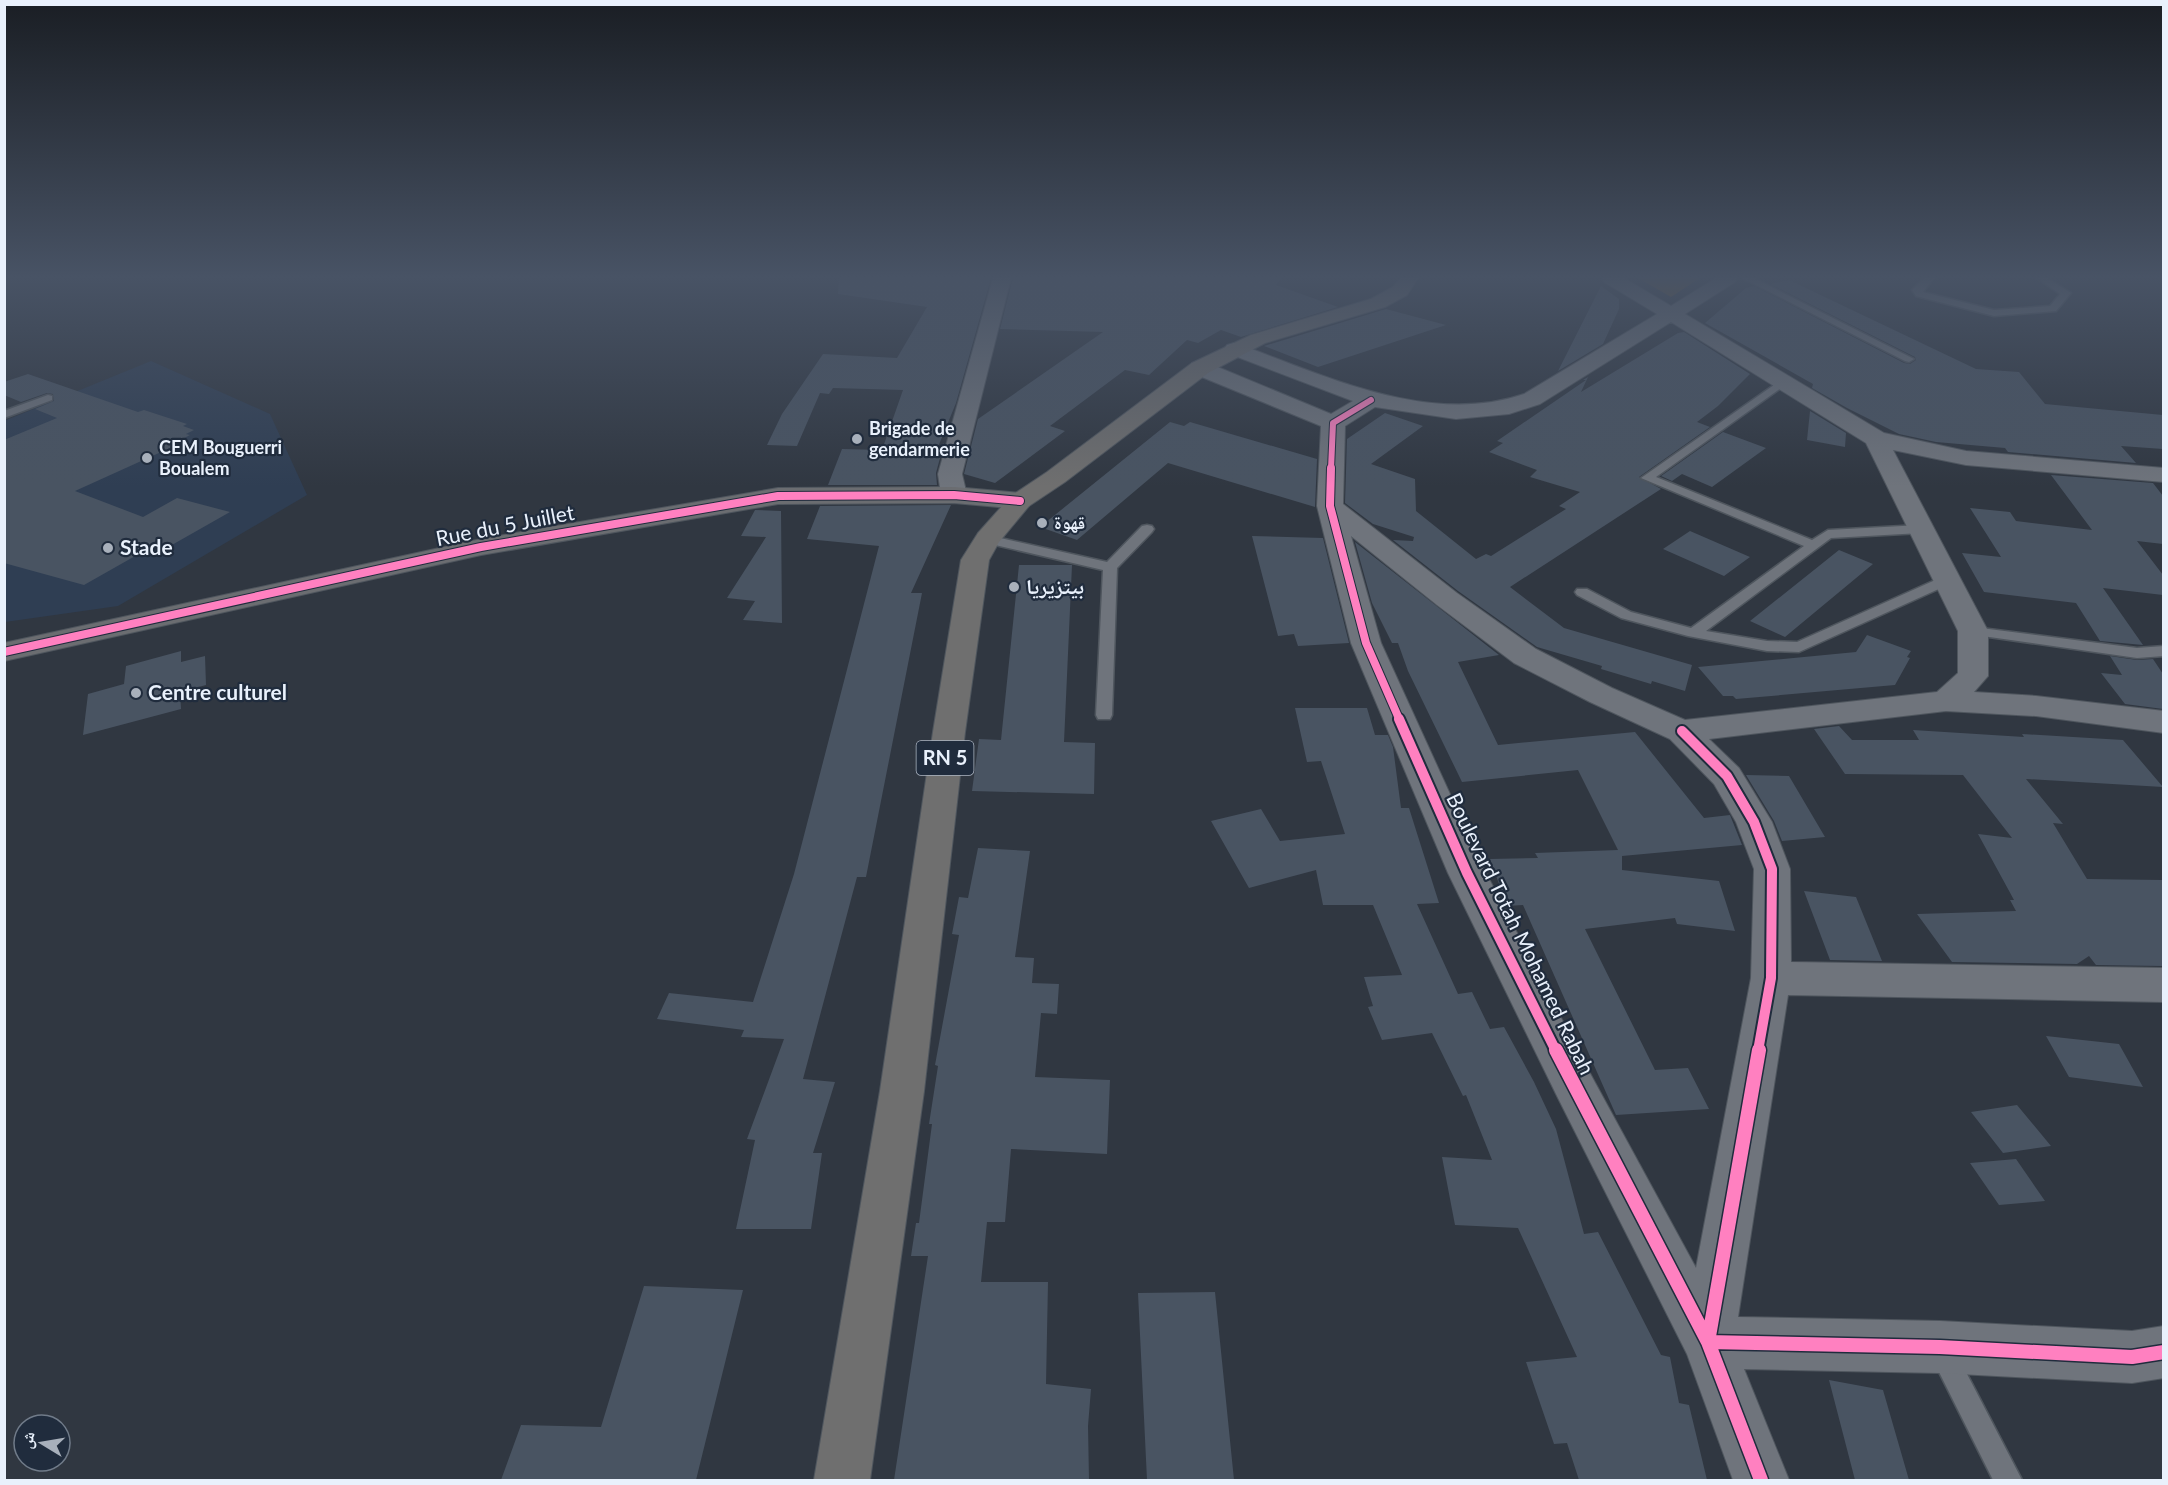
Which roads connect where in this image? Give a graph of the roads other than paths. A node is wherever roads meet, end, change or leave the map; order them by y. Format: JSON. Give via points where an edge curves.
{"nodes":[{"id":1,"x":984,"y":347,"type":"edge"},
{"id":2,"x":1238,"y":347,"type":"edge"},
{"id":3,"x":1617,"y":347,"type":"edge"},
{"id":4,"x":1727,"y":347,"type":"edge"},
{"id":5,"x":1886,"y":347,"type":"edge"},
{"id":6,"x":1234,"y":349,"type":"junction"},
{"id":7,"x":1909,"y":359,"type":"dead end"},
{"id":8,"x":1200,"y":368,"type":"junction"},
{"id":9,"x":1784,"y":381,"type":"junction"},
{"id":10,"x":48,"y":398,"type":"dead end"},
{"id":11,"x":1371,"y":400,"type":"junction"},
{"id":12,"x":4,"y":415,"type":"edge"},
{"id":13,"x":1333,"y":423,"type":"junction"},
{"id":14,"x":1876,"y":439,"type":"junction"},
{"id":15,"x":2163,"y":475,"type":"edge"},
{"id":16,"x":954,"y":495,"type":"junction"},
{"id":17,"x":1020,"y":501,"type":"junction"},
{"id":18,"x":1330,"y":506,"type":"junction"},
{"id":19,"x":1147,"y":529,"type":"dead end"},
{"id":20,"x":1921,"y":529,"type":"junction"},
{"id":21,"x":987,"y":539,"type":"junction"},
{"id":22,"x":1814,"y":545,"type":"junction"},
{"id":23,"x":1110,"y":567,"type":"junction"},
{"id":24,"x":1947,"y":580,"type":"junction"},
{"id":25,"x":1582,"y":592,"type":"dead end"},
{"id":26,"x":1973,"y":631,"type":"junction"},
{"id":27,"x":1693,"y":633,"type":"junction"},
{"id":28,"x":2163,"y":651,"type":"edge"},
{"id":29,"x":4,"y":652,"type":"edge"},
{"id":30,"x":1946,"y":701,"type":"junction"},
{"id":31,"x":1104,"y":715,"type":"dead end"},
{"id":32,"x":2163,"y":722,"type":"edge"},
{"id":33,"x":1682,"y":731,"type":"junction"},
{"id":34,"x":1771,"y":978,"type":"junction"},
{"id":35,"x":2163,"y":986,"type":"edge"},
{"id":36,"x":1708,"y":1342,"type":"junction"},
{"id":37,"x":1940,"y":1347,"type":"junction"},
{"id":38,"x":2163,"y":1352,"type":"edge"},
{"id":39,"x":843,"y":1480,"type":"edge"},
{"id":40,"x":1761,"y":1480,"type":"edge"},
{"id":41,"x":2008,"y":1480,"type":"edge"}],
"edges":[{"from":1,"to":16,"type":"street","via":[[950,474]]},
{"from":2,"to":6,"type":"main road","number":"RN 5"},
{"from":3,"to":11,"type":"street","via":[[1532,399],[1509,407],[1456,412]]},
{"from":4,"to":9,"type":"street"},
{"from":5,"to":7,"type":"lane"},
{"from":6,"to":8,"type":"main road","number":"RN 5"},
{"from":6,"to":11,"type":"street"},
{"from":8,"to":13,"type":"street"},
{"from":8,"to":17,"type":"main road","number":"RN 5"},
{"from":9,"to":14,"type":"street"},
{"from":9,"to":22,"type":"lane","via":[[1647,478]]},
{"from":10,"to":12,"type":"lane"},
{"from":11,"to":13,"type":"street"},
{"from":13,"to":18,"type":"street","name":"Boulevard Totah Mohamed Rabah"},
{"from":14,"to":15,"type":"street","via":[[1966,458]]},
{"from":14,"to":20,"type":"street"},
{"from":16,"to":17,"type":"street","name":"Rue du 5 Juillet"},
{"from":16,"to":29,"type":"street","name":"Rue du 5 Juillet","via":[[778,496],[673,513],[481,547]]},
{"from":17,"to":21,"type":"main road","number":"RN 5"},
{"from":18,"to":33,"type":"street","via":[[1525,656]]},
{"from":18,"to":36,"type":"street","name":"Boulevard Totah Mohamed Rabah","via":[[1366,643],[1467,873]]},
{"from":19,"to":23,"type":"lane"},
{"from":20,"to":22,"type":"lane","via":[[1828,534]]},
{"from":20,"to":24,"type":"street"},
{"from":21,"to":23,"type":"lane"},
{"from":21,"to":39,"type":"main road","number":"RN 5","via":[[975,561],[971,583],[902,1091]]},
{"from":22,"to":27,"type":"lane"},
{"from":23,"to":31,"type":"lane"},
{"from":24,"to":26,"type":"street"},
{"from":24,"to":27,"type":"lane","via":[[1799,647],[1767,646]]},
{"from":25,"to":27,"type":"lane","via":[[1626,615]]},
{"from":26,"to":28,"type":"lane","via":[[2137,653]]},
{"from":26,"to":30,"type":"street","via":[[1973,676]]},
{"from":30,"to":32,"type":"street","via":[[2036,706]]},
{"from":30,"to":33,"type":"street"},
{"from":33,"to":34,"type":"street","via":[[1727,776],[1754,822],[1772,869]]},
{"from":34,"to":35,"type":"street"},
{"from":34,"to":36,"type":"street"},
{"from":36,"to":37,"type":"street"},
{"from":36,"to":40,"type":"street","name":"Boulevard Totah Mohamed Rabah"},
{"from":37,"to":38,"type":"street","via":[[2132,1357]]},
{"from":37,"to":41,"type":"lane"}]}
